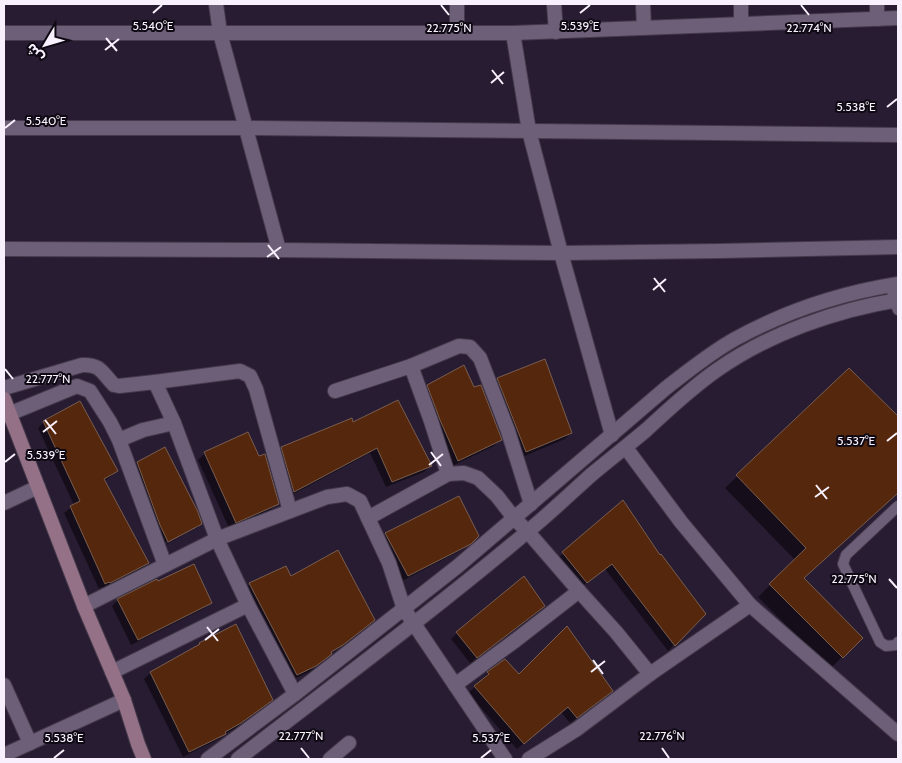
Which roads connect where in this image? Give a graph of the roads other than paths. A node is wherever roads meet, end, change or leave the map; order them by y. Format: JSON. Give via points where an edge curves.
{"nodes":[{"id":1,"x":216,"y":4,"type":"edge"},
{"id":2,"x":457,"y":4,"type":"edge"},
{"id":3,"x":554,"y":4,"type":"edge"},
{"id":4,"x":643,"y":4,"type":"edge"},
{"id":5,"x":741,"y":4,"type":"edge"},
{"id":6,"x":876,"y":4,"type":"edge"},
{"id":7,"x":898,"y":18,"type":"edge"},
{"id":8,"x":877,"y":19,"type":"junction"},
{"id":9,"x":741,"y":24,"type":"junction"},
{"id":10,"x":644,"y":28,"type":"junction"},
{"id":11,"x":556,"y":32,"type":"junction"},
{"id":12,"x":4,"y":33,"type":"edge"},
{"id":13,"x":220,"y":33,"type":"junction"},
{"id":14,"x":456,"y":33,"type":"junction"},
{"id":15,"x":514,"y":33,"type":"junction"},
{"id":16,"x":4,"y":128,"type":"edge"},
{"id":17,"x":246,"y":128,"type":"junction"},
{"id":18,"x":529,"y":131,"type":"junction"},
{"id":19,"x":898,"y":136,"type":"edge"},
{"id":20,"x":898,"y":247,"type":"edge"},
{"id":21,"x":4,"y":249,"type":"edge"},
{"id":22,"x":279,"y":250,"type":"junction"},
{"id":23,"x":561,"y":253,"type":"junction"},
{"id":24,"x":895,"y":284,"type":"edge"},
{"id":25,"x":897,"y":304,"type":"edge"},
{"id":26,"x":411,"y":366,"type":"junction"},
{"id":27,"x":155,"y":382,"type":"junction"},
{"id":28,"x":4,"y":388,"type":"edge"},
{"id":29,"x":335,"y":391,"type":"dead end"},
{"id":30,"x":4,"y":399,"type":"edge"},
{"id":31,"x":7,"y":414,"type":"edge"},
{"id":32,"x":174,"y":424,"type":"junction"},
{"id":33,"x":612,"y":435,"type":"junction"},
{"id":34,"x":119,"y":440,"type":"junction"},
{"id":35,"x":626,"y":448,"type":"junction"},
{"id":36,"x":582,"y":461,"type":"junction"},
{"id":37,"x":448,"y":474,"type":"junction"},
{"id":38,"x":593,"y":474,"type":"junction"},
{"id":39,"x":38,"y":487,"type":"junction"},
{"id":40,"x":4,"y":503,"type":"edge"},
{"id":41,"x":531,"y":504,"type":"junction"},
{"id":42,"x":898,"y":506,"type":"edge"},
{"id":43,"x":290,"y":511,"type":"junction"},
{"id":44,"x":368,"y":518,"type":"junction"},
{"id":45,"x":514,"y":518,"type":"junction"},
{"id":46,"x":528,"y":532,"type":"junction"},
{"id":47,"x":217,"y":539,"type":"junction"},
{"id":48,"x":165,"y":565,"type":"junction"},
{"id":49,"x":579,"y":591,"type":"junction"},
{"id":50,"x":750,"y":604,"type":"junction"},
{"id":51,"x":248,"y":605,"type":"junction"},
{"id":52,"x":84,"y":606,"type":"junction"},
{"id":53,"x":404,"y":609,"type":"junction"},
{"id":54,"x":414,"y":624,"type":"junction"},
{"id":55,"x":898,"y":642,"type":"edge"},
{"id":56,"x":112,"y":672,"type":"junction"},
{"id":57,"x":650,"y":674,"type":"junction"},
{"id":58,"x":455,"y":684,"type":"junction"},
{"id":59,"x":4,"y":685,"type":"edge"},
{"id":60,"x":295,"y":694,"type":"junction"},
{"id":61,"x":124,"y":700,"type":"junction"},
{"id":62,"x":898,"y":734,"type":"edge"},
{"id":63,"x":30,"y":743,"type":"junction"},
{"id":64,"x":349,"y":743,"type":"dead end"},
{"id":65,"x":4,"y":755,"type":"edge"},
{"id":66,"x":144,"y":759,"type":"edge"},
{"id":67,"x":208,"y":759,"type":"edge"},
{"id":68,"x":239,"y":759,"type":"edge"},
{"id":69,"x":330,"y":759,"type":"edge"},
{"id":70,"x":505,"y":759,"type":"edge"},
{"id":71,"x":529,"y":759,"type":"edge"}],
"edges":[{"from":1,"to":13,"type":"street"},
{"from":2,"to":14,"type":"street"},
{"from":3,"to":11,"type":"street"},
{"from":4,"to":10,"type":"street"},
{"from":5,"to":9,"type":"street"},
{"from":6,"to":8,"type":"street"},
{"from":7,"to":8,"type":"street"},
{"from":8,"to":9,"type":"street"},
{"from":9,"to":10,"type":"street"},
{"from":10,"to":11,"type":"street"},
{"from":11,"to":15,"type":"street"},
{"from":12,"to":13,"type":"street"},
{"from":13,"to":14,"type":"street"},
{"from":13,"to":17,"type":"street"},
{"from":14,"to":15,"type":"street"},
{"from":15,"to":18,"type":"street"},
{"from":16,"to":17,"type":"street"},
{"from":17,"to":18,"type":"street"},
{"from":17,"to":22,"type":"street"},
{"from":18,"to":19,"type":"street"},
{"from":18,"to":23,"type":"street"},
{"from":20,"to":23,"type":"street"},
{"from":21,"to":22,"type":"street"},
{"from":22,"to":23,"type":"street"},
{"from":23,"to":33,"type":"street"},
{"from":24,"to":25,"type":"lane"},
{"from":24,"to":33,"type":"street","via":[[850,293],[771,320],[699,362]]},
{"from":25,"to":35,"type":"street","via":[[860,308],[822,319],[750,350],[717,370]]},
{"from":26,"to":29,"type":"street"},
{"from":26,"to":37,"type":"street"},
{"from":26,"to":41,"type":"street","via":[[459,346],[470,347],[480,358]]},
{"from":27,"to":28,"type":"street","via":[[114,386],[99,368],[82,364]]},
{"from":27,"to":32,"type":"street"},
{"from":27,"to":43,"type":"street","via":[[240,371],[250,376]]},
{"from":30,"to":31,"type":"main road"},
{"from":31,"to":34,"type":"street","via":[[77,386],[90,391]]},
{"from":31,"to":39,"type":"main road"},
{"from":32,"to":34,"type":"street","via":[[143,430]]},
{"from":32,"to":47,"type":"street"},
{"from":33,"to":36,"type":"street"},
{"from":34,"to":48,"type":"street"},
{"from":35,"to":38,"type":"street"},
{"from":35,"to":50,"type":"street","via":[[681,522]]},
{"from":36,"to":38,"type":"street"},
{"from":36,"to":41,"type":"street"},
{"from":37,"to":44,"type":"street"},
{"from":37,"to":45,"type":"street","via":[[464,473],[478,478]]},
{"from":38,"to":46,"type":"street"},
{"from":39,"to":40,"type":"street"},
{"from":39,"to":52,"type":"main road"},
{"from":41,"to":45,"type":"street"},
{"from":42,"to":55,"type":"lane","via":[[846,556],[843,564],[880,642],[886,646]]},
{"from":43,"to":44,"type":"street","via":[[327,497],[348,494],[360,501]]},
{"from":43,"to":47,"type":"street"},
{"from":44,"to":53,"type":"street","via":[[389,563]]},
{"from":45,"to":46,"type":"street"},
{"from":45,"to":53,"type":"street"},
{"from":46,"to":49,"type":"street"},
{"from":46,"to":54,"type":"street"},
{"from":47,"to":48,"type":"street"},
{"from":47,"to":51,"type":"street"},
{"from":48,"to":52,"type":"street"},
{"from":49,"to":57,"type":"street"},
{"from":49,"to":58,"type":"street"},
{"from":50,"to":57,"type":"street"},
{"from":50,"to":62,"type":"street"},
{"from":51,"to":56,"type":"street"},
{"from":51,"to":60,"type":"street"},
{"from":52,"to":56,"type":"main road"},
{"from":53,"to":54,"type":"street"},
{"from":53,"to":60,"type":"street"},
{"from":54,"to":58,"type":"street"},
{"from":54,"to":68,"type":"street"},
{"from":56,"to":61,"type":"main road"},
{"from":57,"to":71,"type":"street","via":[[577,729]]},
{"from":58,"to":70,"type":"street"},
{"from":59,"to":63,"type":"street"},
{"from":60,"to":67,"type":"street"},
{"from":61,"to":63,"type":"street"},
{"from":61,"to":66,"type":"main road"},
{"from":63,"to":65,"type":"street"},
{"from":64,"to":69,"type":"street"}]}
